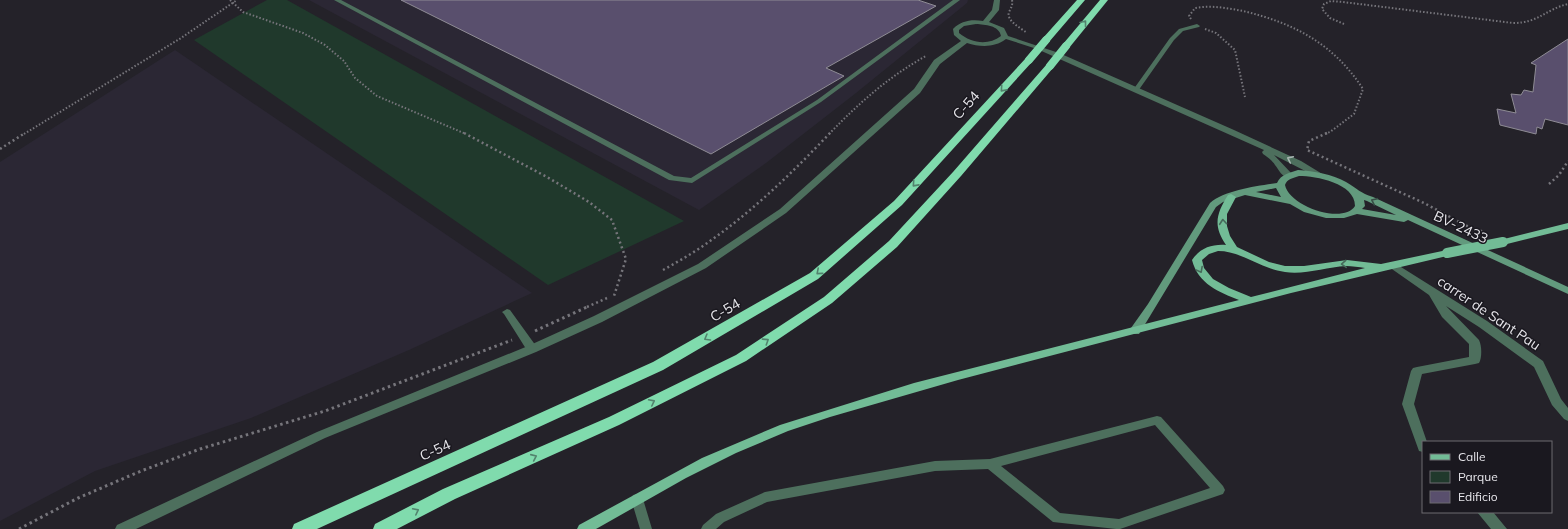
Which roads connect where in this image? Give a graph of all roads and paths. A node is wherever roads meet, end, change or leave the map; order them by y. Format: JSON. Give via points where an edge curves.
{"nodes":[{"id":1,"x":230,"y":0,"type":"edge"},
{"id":2,"x":237,"y":0,"type":"edge"},
{"id":3,"x":337,"y":0,"type":"edge"},
{"id":4,"x":957,"y":0,"type":"edge"},
{"id":5,"x":997,"y":0,"type":"edge"},
{"id":6,"x":1081,"y":0,"type":"edge"},
{"id":7,"x":1104,"y":0,"type":"edge"},
{"id":8,"x":235,"y":3,"type":"junction"},
{"id":9,"x":1568,"y":4,"type":"edge"},
{"id":10,"x":984,"y":23,"type":"junction"},
{"id":11,"x":1344,"y":24,"type":"dead end"},
{"id":12,"x":1197,"y":26,"type":"junction"},
{"id":13,"x":1005,"y":37,"type":"junction"},
{"id":14,"x":965,"y":41,"type":"junction"},
{"id":15,"x":930,"y":54,"type":"dead end"},
{"id":16,"x":1136,"y":90,"type":"junction"},
{"id":17,"x":1245,"y":97,"type":"dead end"},
{"id":18,"x":1259,"y":145,"type":"junction"},
{"id":19,"x":0,"y":148,"type":"edge"},
{"id":20,"x":1568,"y":161,"type":"edge"},
{"id":21,"x":1289,"y":175,"type":"junction"},
{"id":22,"x":1320,"y":175,"type":"junction"},
{"id":23,"x":1549,"y":184,"type":"dead end"},
{"id":24,"x":1279,"y":185,"type":"junction"},
{"id":25,"x":1246,"y":192,"type":"junction"},
{"id":26,"x":1358,"y":195,"type":"junction"},
{"id":27,"x":1231,"y":196,"type":"junction"},
{"id":28,"x":1294,"y":203,"type":"junction"},
{"id":29,"x":1357,"y":211,"type":"junction"},
{"id":30,"x":1415,"y":221,"type":"junction"},
{"id":31,"x":1568,"y":226,"type":"edge"},
{"id":32,"x":1505,"y":241,"type":"junction"},
{"id":33,"x":1234,"y":249,"type":"junction"},
{"id":34,"x":1388,"y":266,"type":"junction"},
{"id":35,"x":659,"y":273,"type":"dead end"},
{"id":36,"x":615,"y":289,"type":"dead end"},
{"id":37,"x":1568,"y":291,"type":"edge"},
{"id":38,"x":621,"y":292,"type":"dead end"},
{"id":39,"x":1432,"y":292,"type":"junction"},
{"id":40,"x":1250,"y":300,"type":"junction"},
{"id":41,"x":507,"y":312,"type":"dead end"},
{"id":42,"x":1135,"y":331,"type":"junction"},
{"id":43,"x":523,"y":335,"type":"junction"},
{"id":44,"x":532,"y":349,"type":"junction"},
{"id":45,"x":1568,"y":416,"type":"edge"},
{"id":46,"x":1422,"y":444,"type":"edge"},
{"id":47,"x":990,"y":464,"type":"junction"},
{"id":48,"x":637,"y":499,"type":"junction"},
{"id":49,"x":1485,"y":513,"type":"edge"},
{"id":50,"x":19,"y":529,"type":"edge"},
{"id":51,"x":122,"y":529,"type":"edge"},
{"id":52,"x":300,"y":529,"type":"edge"},
{"id":53,"x":381,"y":529,"type":"edge"},
{"id":54,"x":584,"y":529,"type":"edge"},
{"id":55,"x":646,"y":529,"type":"edge"},
{"id":56,"x":707,"y":529,"type":"edge"},
{"id":57,"x":1500,"y":529,"type":"edge"}],
"edges":[{"from":1,"to":8,"type":"path"},
{"from":2,"to":8,"type":"path"},
{"from":3,"to":4,"type":"lane","via":[[672,178],[692,181],[820,101]]},
{"from":5,"to":10,"type":"street","via":[[998,4],[993,14]]},
{"from":6,"to":52,"type":"highway","name":"C-54","number":"C-54","one_way":true,"bridge":true,"via":[[898,203],[814,276],[658,366]]},
{"from":53,"to":7,"type":"highway","one_way":true,"bridge":true,"via":[[449,494],[614,421],[734,361],[828,300],[893,244],[957,174]]},
{"from":8,"to":19,"type":"path"},
{"from":8,"to":36,"type":"path","via":[[243,12],[303,33],[325,45],[344,61],[355,78],[376,96],[465,134],[547,176],[590,202],[612,220],[626,259]]},
{"from":9,"to":11,"type":"path","via":[[1559,5],[1536,20],[1523,24],[1343,2],[1331,1],[1324,4],[1322,9],[1330,18]]},
{"from":10,"to":13,"type":"street","via":[[998,27]]},
{"from":10,"to":14,"type":"street","via":[[968,23],[957,27],[956,34]]},
{"from":12,"to":16,"type":"lane","via":[[1181,30],[1172,39]]},
{"from":12,"to":17,"type":"path","via":[[1216,33],[1235,50]]},
{"from":12,"to":32,"type":"path","via":[[1189,16],[1195,7],[1207,4],[1230,5],[1276,18],[1306,33],[1334,56],[1363,89],[1354,114],[1330,132],[1309,141],[1307,150],[1424,202],[1467,226]]},
{"from":13,"to":14,"type":"street","via":[[989,44]]},
{"from":13,"to":16,"type":"street","via":[[1024,42]]},
{"from":14,"to":44,"type":"street","via":[[937,62],[917,91],[880,126],[783,211],[702,266]]},
{"from":15,"to":35,"type":"path","via":[[916,60],[882,84],[847,114],[786,178],[716,237]]},
{"from":16,"to":18,"type":"street"},
{"from":18,"to":21,"type":"street"},
{"from":22,"to":18,"type":"street","one_way":true},
{"from":20,"to":23,"type":"path"},
{"from":21,"to":22,"type":"main road","name":"BV-2433"},
{"from":21,"to":24,"type":"main road","via":[[1282,179]]},
{"from":22,"to":26,"type":"main road","name":"BV-2433","via":[[1342,183]]},
{"from":24,"to":25,"type":"main road","name":"BV-2433"},
{"from":24,"to":28,"type":"main road","name":"BV-2433","via":[[1283,194]]},
{"from":25,"to":27,"type":"main road","name":"BV-2433"},
{"from":25,"to":28,"type":"main road","name":"BV-2433"},
{"from":26,"to":29,"type":"main road","via":[[1360,206]]},
{"from":30,"to":26,"type":"main road","name":"BV-2433","one_way":true,"via":[[1370,198]]},
{"from":33,"to":27,"type":"main road","one_way":true,"via":[[1222,226],[1222,214]]},
{"from":27,"to":42,"type":"main road","name":"BV-2433","via":[[1219,201],[1210,209]]},
{"from":28,"to":29,"type":"main road","name":"BV-2433","via":[[1310,211],[1329,215],[1351,214]]},
{"from":29,"to":30,"type":"main road","name":"BV-2433"},
{"from":30,"to":37,"type":"main road","name":"BV-2433","number":"BV-2433"},
{"from":31,"to":32,"type":"main road"},
{"from":32,"to":34,"type":"main road","bridge":true},
{"from":34,"to":33,"type":"main road","one_way":true,"via":[[1348,263],[1285,269],[1266,264]]},
{"from":33,"to":40,"type":"main road","one_way":true,"via":[[1213,248],[1203,252],[1197,260],[1198,268],[1205,278],[1218,287]]},
{"from":34,"to":39,"type":"street","name":"carrer de Sant Pau"},
{"from":34,"to":40,"type":"main road"},
{"from":38,"to":43,"type":"path"},
{"from":39,"to":45,"type":"street","name":"carrer de Sant Pau","via":[[1539,364],[1556,402]]},
{"from":39,"to":46,"type":"street","via":[[1446,314],[1475,343],[1475,360],[1417,371],[1408,404]]},
{"from":40,"to":42,"type":"main road"},
{"from":41,"to":43,"type":"lane"},
{"from":42,"to":48,"type":"main road","via":[[885,397],[783,429],[716,457]]},
{"from":43,"to":44,"type":"lane"},
{"from":43,"to":50,"type":"path","via":[[325,411],[200,449],[141,471],[78,498]]},
{"from":44,"to":51,"type":"street","via":[[321,435]]},
{"from":47,"to":47,"type":"lane","via":[[1057,518],[1119,524],[1219,490],[1157,420]]},
{"from":47,"to":56,"type":"lane","via":[[935,466],[765,497],[720,518]]},
{"from":48,"to":54,"type":"main road"},
{"from":48,"to":55,"type":"lane"},
{"from":49,"to":57,"type":"street"}]}
